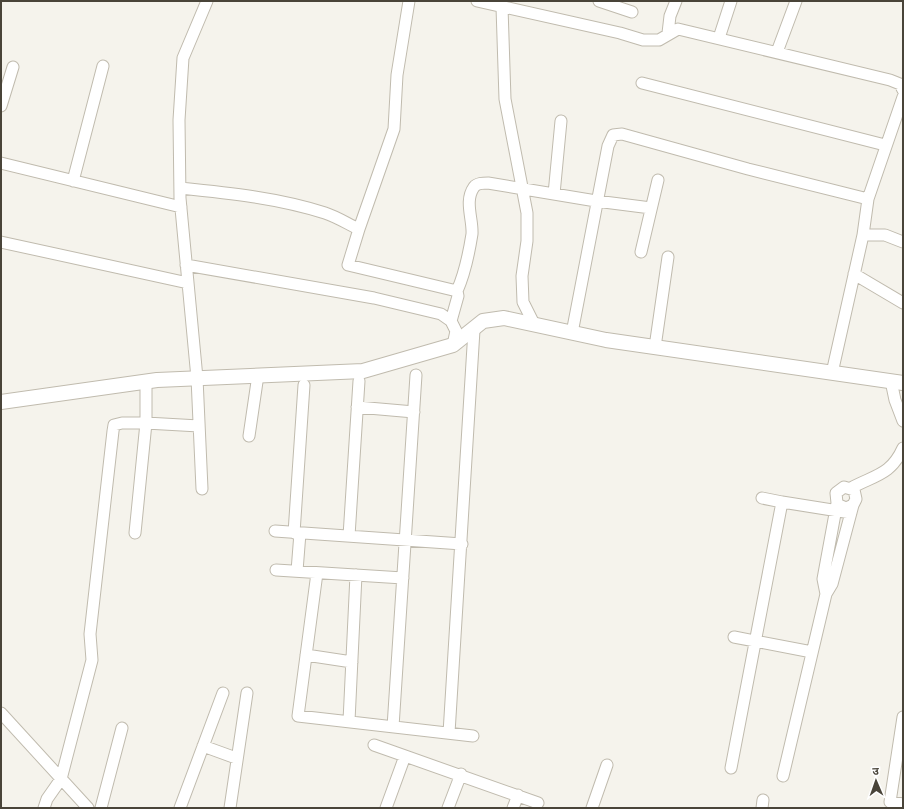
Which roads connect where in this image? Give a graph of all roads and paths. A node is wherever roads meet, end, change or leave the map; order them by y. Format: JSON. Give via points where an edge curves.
{"nodes":[{"id":1,"x":206,"y":1,"type":"edge"},
{"id":2,"x":409,"y":1,"type":"edge"},
{"id":3,"x":477,"y":1,"type":"edge"},
{"id":4,"x":599,"y":1,"type":"edge"},
{"id":5,"x":676,"y":1,"type":"edge"},
{"id":6,"x":731,"y":1,"type":"edge"},
{"id":7,"x":796,"y":1,"type":"edge"},
{"id":8,"x":502,"y":6,"type":"junction"},
{"id":9,"x":632,"y":12,"type":"dead end"},
{"id":10,"x":668,"y":33,"type":"junction"},
{"id":11,"x":719,"y":38,"type":"junction"},
{"id":12,"x":777,"y":52,"type":"junction"},
{"id":13,"x":103,"y":66,"type":"dead end"},
{"id":14,"x":13,"y":67,"type":"dead end"},
{"id":15,"x":642,"y":83,"type":"dead end"},
{"id":16,"x":903,"y":90,"type":"edge"},
{"id":17,"x":903,"y":98,"type":"edge"},
{"id":18,"x":1,"y":106,"type":"edge"},
{"id":19,"x":561,"y":121,"type":"dead end"},
{"id":20,"x":885,"y":145,"type":"junction"},
{"id":21,"x":1,"y":162,"type":"edge"},
{"id":22,"x":658,"y":180,"type":"dead end"},
{"id":23,"x":73,"y":181,"type":"junction"},
{"id":24,"x":180,"y":188,"type":"junction"},
{"id":25,"x":522,"y":188,"type":"junction"},
{"id":26,"x":554,"y":194,"type":"junction"},
{"id":27,"x":868,"y":199,"type":"junction"},
{"id":28,"x":596,"y":201,"type":"junction"},
{"id":29,"x":181,"y":207,"type":"junction"},
{"id":30,"x":652,"y":208,"type":"junction"},
{"id":31,"x":359,"y":229,"type":"junction"},
{"id":32,"x":863,"y":235,"type":"junction"},
{"id":33,"x":1,"y":242,"type":"edge"},
{"id":34,"x":903,"y":242,"type":"edge"},
{"id":35,"x":641,"y":252,"type":"dead end"},
{"id":36,"x":668,"y":257,"type":"dead end"},
{"id":37,"x":186,"y":265,"type":"junction"},
{"id":38,"x":854,"y":274,"type":"junction"},
{"id":39,"x":188,"y":283,"type":"junction"},
{"id":40,"x":457,"y":291,"type":"junction"},
{"id":41,"x":903,"y":303,"type":"edge"},
{"id":42,"x":451,"y":321,"type":"junction"},
{"id":43,"x":534,"y":324,"type":"junction"},
{"id":44,"x":474,"y":330,"type":"junction"},
{"id":45,"x":572,"y":333,"type":"junction"},
{"id":46,"x":453,"y":345,"type":"junction"},
{"id":47,"x":655,"y":347,"type":"junction"},
{"id":48,"x":832,"y":373,"type":"junction"},
{"id":49,"x":258,"y":375,"type":"junction"},
{"id":50,"x":416,"y":375,"type":"dead end"},
{"id":51,"x":197,"y":378,"type":"junction"},
{"id":52,"x":146,"y":381,"type":"junction"},
{"id":53,"x":359,"y":381,"type":"dead end"},
{"id":54,"x":897,"y":382,"type":"edge"},
{"id":55,"x":304,"y":385,"type":"dead end"},
{"id":56,"x":1,"y":403,"type":"edge"},
{"id":57,"x":357,"y":407,"type":"junction"},
{"id":58,"x":414,"y":412,"type":"junction"},
{"id":59,"x":903,"y":421,"type":"edge"},
{"id":60,"x":146,"y":423,"type":"junction"},
{"id":61,"x":199,"y":426,"type":"junction"},
{"id":62,"x":249,"y":436,"type":"dead end"},
{"id":63,"x":903,"y":448,"type":"edge"},
{"id":64,"x":851,"y":488,"type":"junction"},
{"id":65,"x":202,"y":489,"type":"dead end"},
{"id":66,"x":762,"y":498,"type":"dead end"},
{"id":67,"x":782,"y":502,"type":"junction"},
{"id":68,"x":837,"y":507,"type":"junction"},
{"id":69,"x":852,"y":509,"type":"junction"},
{"id":70,"x":275,"y":532,"type":"dead end"},
{"id":71,"x":135,"y":533,"type":"dead end"},
{"id":72,"x":297,"y":533,"type":"junction"},
{"id":73,"x":350,"y":536,"type":"junction"},
{"id":74,"x":406,"y":540,"type":"junction"},
{"id":75,"x":462,"y":544,"type":"junction"},
{"id":76,"x":276,"y":570,"type":"dead end"},
{"id":77,"x":297,"y":571,"type":"junction"},
{"id":78,"x":317,"y":573,"type":"junction"},
{"id":79,"x":356,"y":575,"type":"junction"},
{"id":80,"x":404,"y":578,"type":"junction"},
{"id":81,"x":826,"y":594,"type":"junction"},
{"id":82,"x":734,"y":637,"type":"dead end"},
{"id":83,"x":754,"y":641,"type":"junction"},
{"id":84,"x":812,"y":652,"type":"junction"},
{"id":85,"x":306,"y":655,"type":"junction"},
{"id":86,"x":352,"y":662,"type":"junction"},
{"id":87,"x":223,"y":693,"type":"dead end"},
{"id":88,"x":247,"y":693,"type":"dead end"},
{"id":89,"x":1,"y":713,"type":"edge"},
{"id":90,"x":903,"y":717,"type":"edge"},
{"id":91,"x":349,"y":721,"type":"junction"},
{"id":92,"x":393,"y":726,"type":"junction"},
{"id":93,"x":122,"y":728,"type":"dead end"},
{"id":94,"x":449,"y":733,"type":"junction"},
{"id":95,"x":473,"y":736,"type":"dead end"},
{"id":96,"x":374,"y":745,"type":"dead end"},
{"id":97,"x":203,"y":746,"type":"junction"},
{"id":98,"x":405,"y":756,"type":"junction"},
{"id":99,"x":236,"y":758,"type":"junction"},
{"id":100,"x":607,"y":766,"type":"dead end"},
{"id":101,"x":731,"y":768,"type":"dead end"},
{"id":102,"x":461,"y":774,"type":"junction"},
{"id":103,"x":783,"y":776,"type":"dead end"},
{"id":104,"x":61,"y":779,"type":"junction"},
{"id":105,"x":518,"y":795,"type":"junction"},
{"id":106,"x":538,"y":803,"type":"dead end"},
{"id":107,"x":903,"y":804,"type":"edge"},
{"id":108,"x":889,"y":805,"type":"edge"},
{"id":109,"x":44,"y":808,"type":"edge"},
{"id":110,"x":88,"y":808,"type":"edge"},
{"id":111,"x":102,"y":808,"type":"edge"},
{"id":112,"x":180,"y":808,"type":"edge"},
{"id":113,"x":230,"y":808,"type":"edge"},
{"id":114,"x":386,"y":808,"type":"edge"},
{"id":115,"x":448,"y":808,"type":"edge"},
{"id":116,"x":513,"y":808,"type":"edge"},
{"id":117,"x":592,"y":808,"type":"edge"}],
"edges":[{"from":1,"to":24,"type":"street","via":[[183,58],[179,120]]},
{"from":2,"to":31,"type":"street","via":[[397,75],[394,129]]},
{"from":3,"to":8,"type":"street"},
{"from":4,"to":9,"type":"street"},
{"from":5,"to":10,"type":"street","via":[[670,16]]},
{"from":6,"to":11,"type":"street"},
{"from":7,"to":12,"type":"street"},
{"from":8,"to":10,"type":"street","via":[[643,40],[659,40]]},
{"from":8,"to":25,"type":"street","via":[[505,99]]},
{"from":10,"to":11,"type":"street","via":[[678,29]]},
{"from":11,"to":12,"type":"street"},
{"from":12,"to":16,"type":"street","via":[[890,80],[900,84]]},
{"from":13,"to":23,"type":"street"},
{"from":14,"to":18,"type":"street"},
{"from":15,"to":20,"type":"street"},
{"from":17,"to":20,"type":"street"},
{"from":19,"to":26,"type":"street"},
{"from":20,"to":27,"type":"street"},
{"from":21,"to":23,"type":"street"},
{"from":22,"to":30,"type":"street"},
{"from":23,"to":29,"type":"street"},
{"from":24,"to":29,"type":"street"},
{"from":24,"to":31,"type":"street","via":[[234,193],[279,201],[327,214]]},
{"from":25,"to":26,"type":"street"},
{"from":25,"to":40,"type":"street","via":[[488,183],[474,187],[469,207],[472,232],[468,256]]},
{"from":25,"to":43,"type":"street","via":[[527,220],[522,276],[523,302]]},
{"from":26,"to":28,"type":"street"},
{"from":27,"to":28,"type":"street","via":[[622,134],[613,135],[608,146]]},
{"from":27,"to":32,"type":"street"},
{"from":28,"to":30,"type":"street"},
{"from":28,"to":45,"type":"street"},
{"from":29,"to":37,"type":"street"},
{"from":30,"to":35,"type":"street"},
{"from":31,"to":40,"type":"street","via":[[348,265]]},
{"from":32,"to":34,"type":"street","via":[[885,235]]},
{"from":32,"to":38,"type":"street"},
{"from":33,"to":39,"type":"street"},
{"from":36,"to":47,"type":"street"},
{"from":37,"to":39,"type":"street"},
{"from":37,"to":42,"type":"street","via":[[412,306],[441,314]]},
{"from":38,"to":41,"type":"street"},
{"from":38,"to":48,"type":"street"},
{"from":39,"to":51,"type":"street"},
{"from":40,"to":42,"type":"street"},
{"from":42,"to":46,"type":"street","via":[[456,331]]},
{"from":43,"to":44,"type":"street","via":[[504,318],[483,321]]},
{"from":43,"to":45,"type":"street"},
{"from":44,"to":46,"type":"street"},
{"from":44,"to":75,"type":"street"},
{"from":45,"to":47,"type":"street"},
{"from":46,"to":49,"type":"street","via":[[363,371]]},
{"from":47,"to":48,"type":"street"},
{"from":48,"to":54,"type":"street"},
{"from":49,"to":51,"type":"street"},
{"from":49,"to":62,"type":"street"},
{"from":50,"to":58,"type":"street"},
{"from":51,"to":52,"type":"street"},
{"from":51,"to":61,"type":"street"},
{"from":52,"to":56,"type":"street"},
{"from":52,"to":60,"type":"street"},
{"from":53,"to":57,"type":"street"},
{"from":54,"to":59,"type":"street","via":[[895,400]]},
{"from":55,"to":72,"type":"street"},
{"from":57,"to":58,"type":"street"},
{"from":57,"to":73,"type":"street"},
{"from":58,"to":74,"type":"street"},
{"from":60,"to":61,"type":"street"},
{"from":60,"to":71,"type":"street"},
{"from":60,"to":104,"type":"street","via":[[114,425],[90,634],[92,660]]},
{"from":61,"to":65,"type":"street"},
{"from":63,"to":64,"type":"street","via":[[898,460],[885,472]]},
{"from":64,"to":68,"type":"street","via":[[844,487],[838,490],[835,496]]},
{"from":64,"to":69,"type":"street","via":[[856,496]]},
{"from":66,"to":67,"type":"street"},
{"from":67,"to":68,"type":"street"},
{"from":67,"to":83,"type":"street"},
{"from":68,"to":69,"type":"street"},
{"from":68,"to":81,"type":"street","via":[[823,579]]},
{"from":69,"to":81,"type":"street","via":[[832,584]]},
{"from":70,"to":72,"type":"street"},
{"from":72,"to":73,"type":"street"},
{"from":72,"to":77,"type":"street"},
{"from":73,"to":74,"type":"street"},
{"from":74,"to":75,"type":"street"},
{"from":74,"to":80,"type":"street"},
{"from":75,"to":94,"type":"street"},
{"from":76,"to":77,"type":"street"},
{"from":77,"to":78,"type":"street"},
{"from":78,"to":79,"type":"street"},
{"from":78,"to":85,"type":"street"},
{"from":79,"to":80,"type":"street"},
{"from":79,"to":86,"type":"street"},
{"from":80,"to":92,"type":"street"},
{"from":81,"to":84,"type":"street"},
{"from":82,"to":83,"type":"street"},
{"from":83,"to":84,"type":"street"},
{"from":83,"to":101,"type":"street"},
{"from":84,"to":103,"type":"street"},
{"from":85,"to":86,"type":"street"},
{"from":85,"to":91,"type":"street","via":[[298,716]]},
{"from":86,"to":91,"type":"street"},
{"from":87,"to":97,"type":"street"},
{"from":88,"to":99,"type":"street"},
{"from":89,"to":104,"type":"street"},
{"from":90,"to":108,"type":"street"},
{"from":91,"to":92,"type":"street"},
{"from":92,"to":94,"type":"street"},
{"from":93,"to":111,"type":"street"},
{"from":94,"to":95,"type":"street"},
{"from":96,"to":98,"type":"street"},
{"from":97,"to":99,"type":"street"},
{"from":97,"to":112,"type":"street"},
{"from":98,"to":102,"type":"street"},
{"from":98,"to":114,"type":"street"},
{"from":99,"to":113,"type":"street"},
{"from":100,"to":117,"type":"street"},
{"from":102,"to":105,"type":"street"},
{"from":102,"to":115,"type":"street"},
{"from":104,"to":109,"type":"street"},
{"from":104,"to":110,"type":"street"},
{"from":105,"to":106,"type":"street"},
{"from":105,"to":116,"type":"street"},
{"from":107,"to":108,"type":"street"}]}
